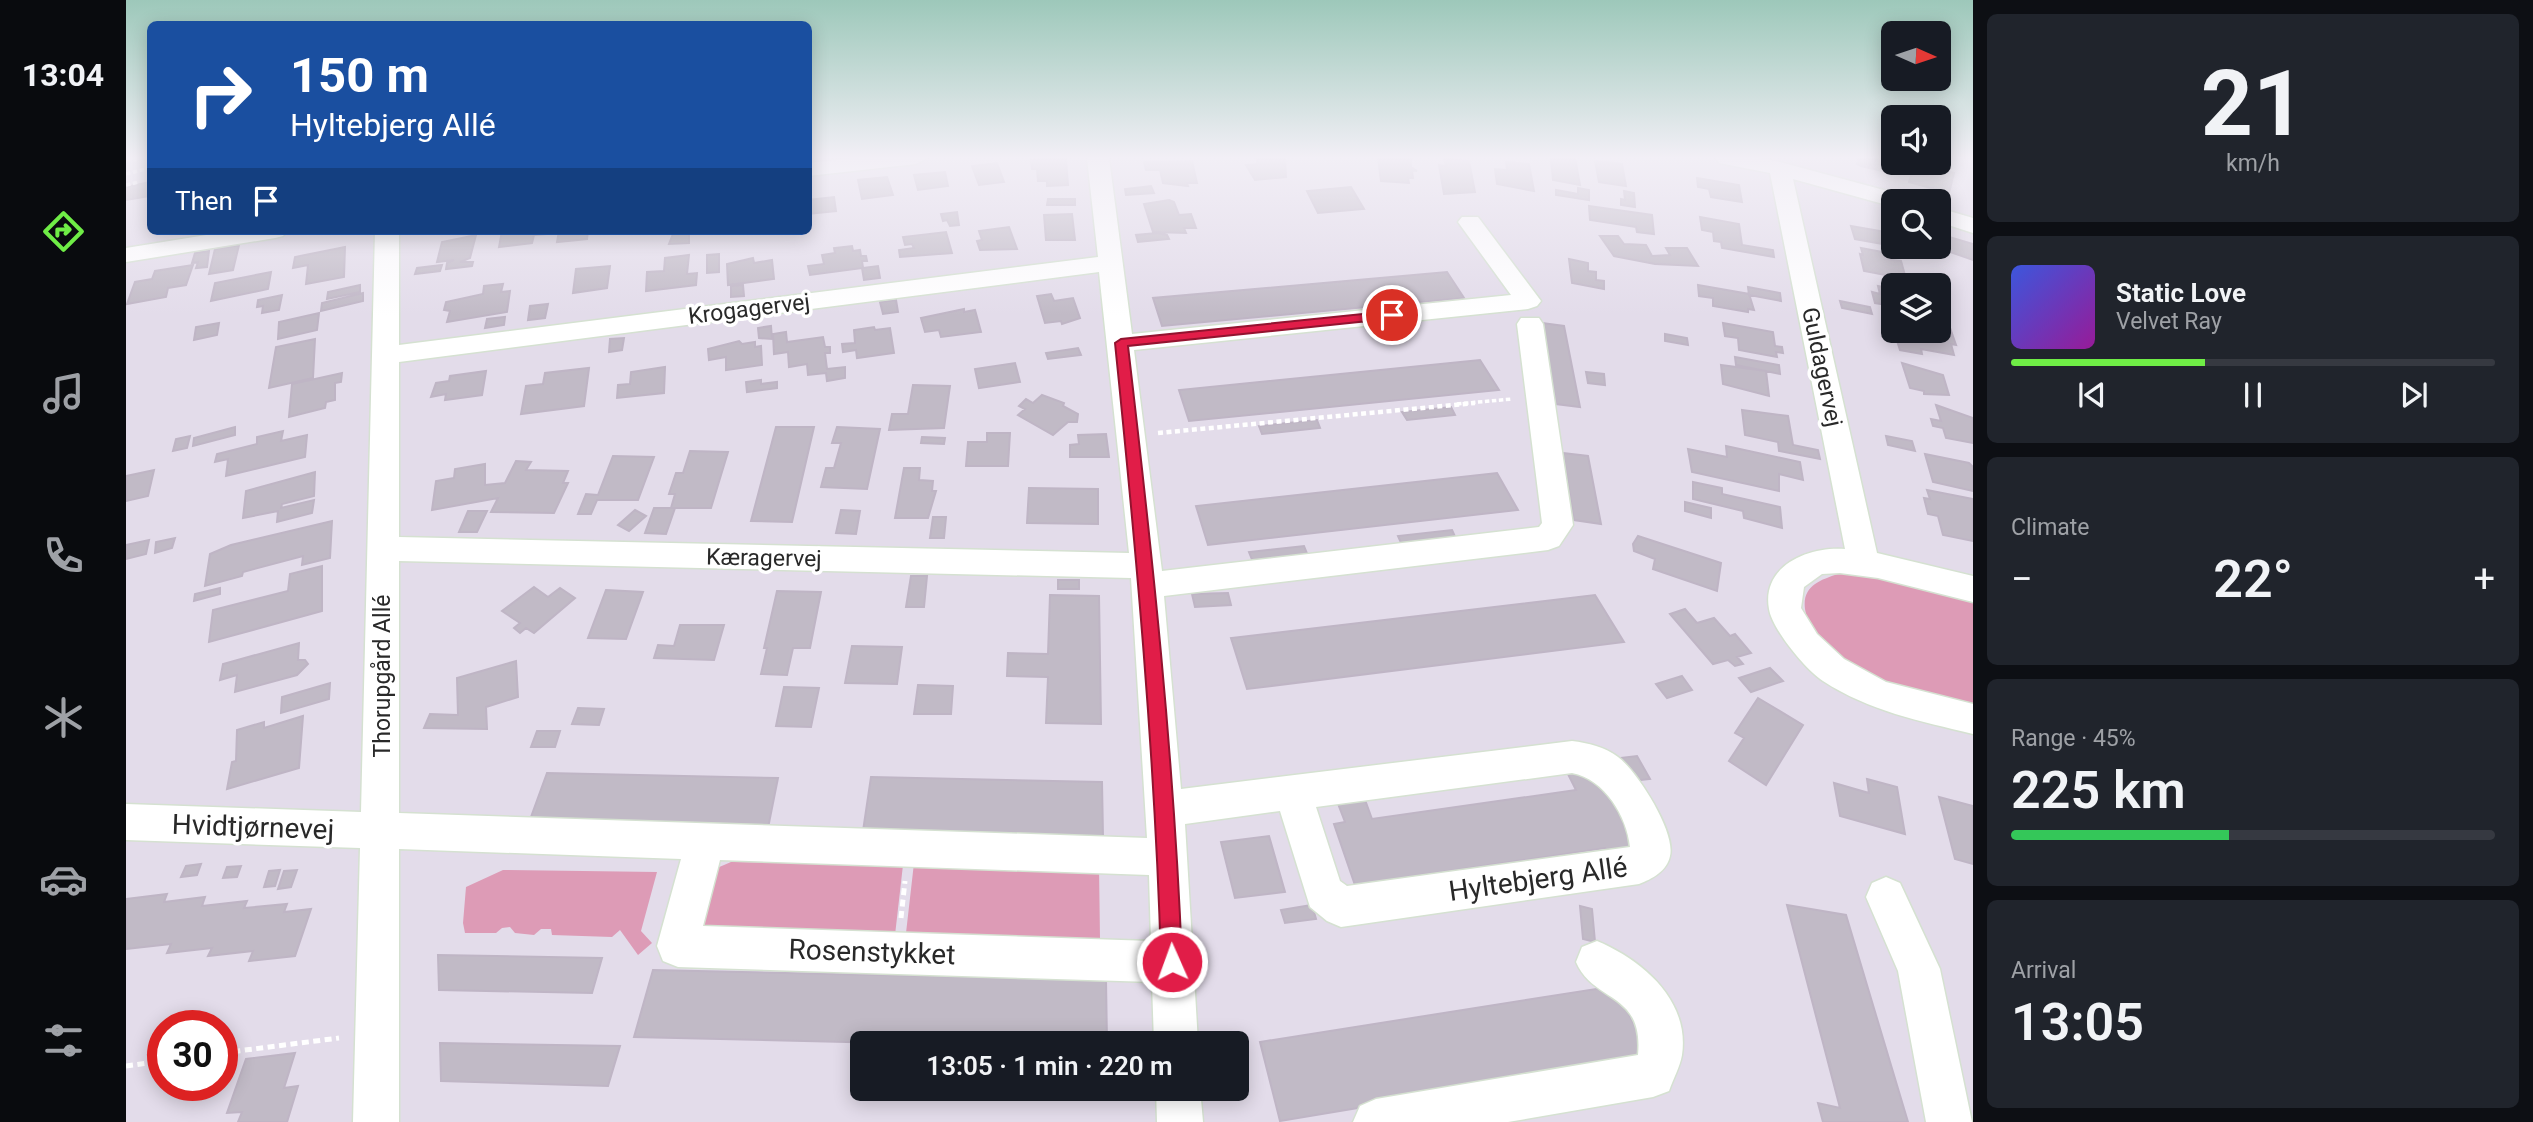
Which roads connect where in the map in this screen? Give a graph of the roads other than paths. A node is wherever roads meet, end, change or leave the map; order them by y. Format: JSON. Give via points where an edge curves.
{"nodes":[{"id":1,"x":1104,"y":210,"type":"edge"},
{"id":2,"x":1789,"y":210,"type":"edge"},
{"id":3,"x":1951,"y":219,"type":"edge"},
{"id":4,"x":1470,"y":222,"type":"dead end"},
{"id":5,"x":1973,"y":226,"type":"edge"},
{"id":6,"x":250,"y":235,"type":"edge"},
{"id":7,"x":387,"y":235,"type":"edge"},
{"id":8,"x":126,"y":255,"type":"edge"},
{"id":9,"x":1111,"y":263,"type":"junction"},
{"id":10,"x":1530,"y":324,"type":"dead end"},
{"id":11,"x":1121,"y":343,"type":"junction"},
{"id":12,"x":387,"y":355,"type":"junction"},
{"id":13,"x":383,"y":549,"type":"junction"},
{"id":14,"x":1864,"y":564,"type":"junction"},
{"id":15,"x":1146,"y":576,"type":"junction"},
{"id":16,"x":1973,"y":589,"type":"edge"},
{"id":17,"x":1973,"y":719,"type":"edge"},
{"id":18,"x":1293,"y":792,"type":"junction"},
{"id":19,"x":1165,"y":809,"type":"junction"},
{"id":20,"x":126,"y":822,"type":"edge"},
{"id":21,"x":381,"y":833,"type":"junction"},
{"id":22,"x":705,"y":843,"type":"junction"},
{"id":23,"x":1168,"y":857,"type":"junction"},
{"id":24,"x":1886,"y":897,"type":"dead end"},
{"id":25,"x":1172,"y":962,"type":"junction"},
{"id":26,"x":1597,"y":962,"type":"dead end"},
{"id":27,"x":1175,"y":1031,"type":"edge"},
{"id":28,"x":1179,"y":1101,"type":"edge"},
{"id":29,"x":376,"y":1122,"type":"edge"},
{"id":30,"x":1180,"y":1122,"type":"edge"},
{"id":31,"x":1376,"y":1122,"type":"edge"},
{"id":32,"x":1949,"y":1122,"type":"edge"}],
"edges":[{"from":1,"to":9,"type":"street"},
{"from":2,"to":14,"type":"street","name":"Guldagervej"},
{"from":3,"to":5,"type":"street"},
{"from":4,"to":11,"type":"street","via":[[1528,301]]},
{"from":6,"to":8,"type":"street"},
{"from":7,"to":12,"type":"street","name":"Thorupgård Allé"},
{"from":9,"to":11,"type":"street"},
{"from":9,"to":12,"type":"street","name":"Krogagervej"},
{"from":10,"to":15,"type":"street","via":[[1558,526],[1548,538]]},
{"from":11,"to":15,"type":"street"},
{"from":12,"to":13,"type":"street","name":"Thorupgård Allé"},
{"from":13,"to":15,"type":"street","name":"Kæragervej"},
{"from":13,"to":21,"type":"street","name":"Thorupgård Allé"},
{"from":14,"to":16,"type":"street"},
{"from":14,"to":17,"type":"street","via":[[1824,561],[1801,569],[1788,582],[1785,609],[1805,644],[1832,669],[1878,695]]},
{"from":15,"to":19,"type":"street"},
{"from":18,"to":18,"type":"street","name":"Hyltebjerg Allé","via":[[1589,757],[1620,782],[1648,836],[1652,854],[1639,865],[1341,907],[1324,893]]},
{"from":18,"to":19,"type":"street","name":"Hyltebjerg Allé"},
{"from":19,"to":23,"type":"street"},
{"from":20,"to":21,"type":"street","name":"Hvidtjørnevej"},
{"from":21,"to":22,"type":"street"},
{"from":21,"to":29,"type":"street","name":"Thorupgård Allé"},
{"from":22,"to":23,"type":"street"},
{"from":22,"to":25,"type":"street","name":"Rosenstykket","via":[[678,946]]},
{"from":23,"to":25,"type":"street"},
{"from":24,"to":32,"type":"street","via":[[1919,969]]},
{"from":25,"to":27,"type":"street"},
{"from":26,"to":31,"type":"street","via":[[1634,984],[1658,1021],[1661,1050],[1653,1074]]},
{"from":28,"to":30,"type":"street"}]}
